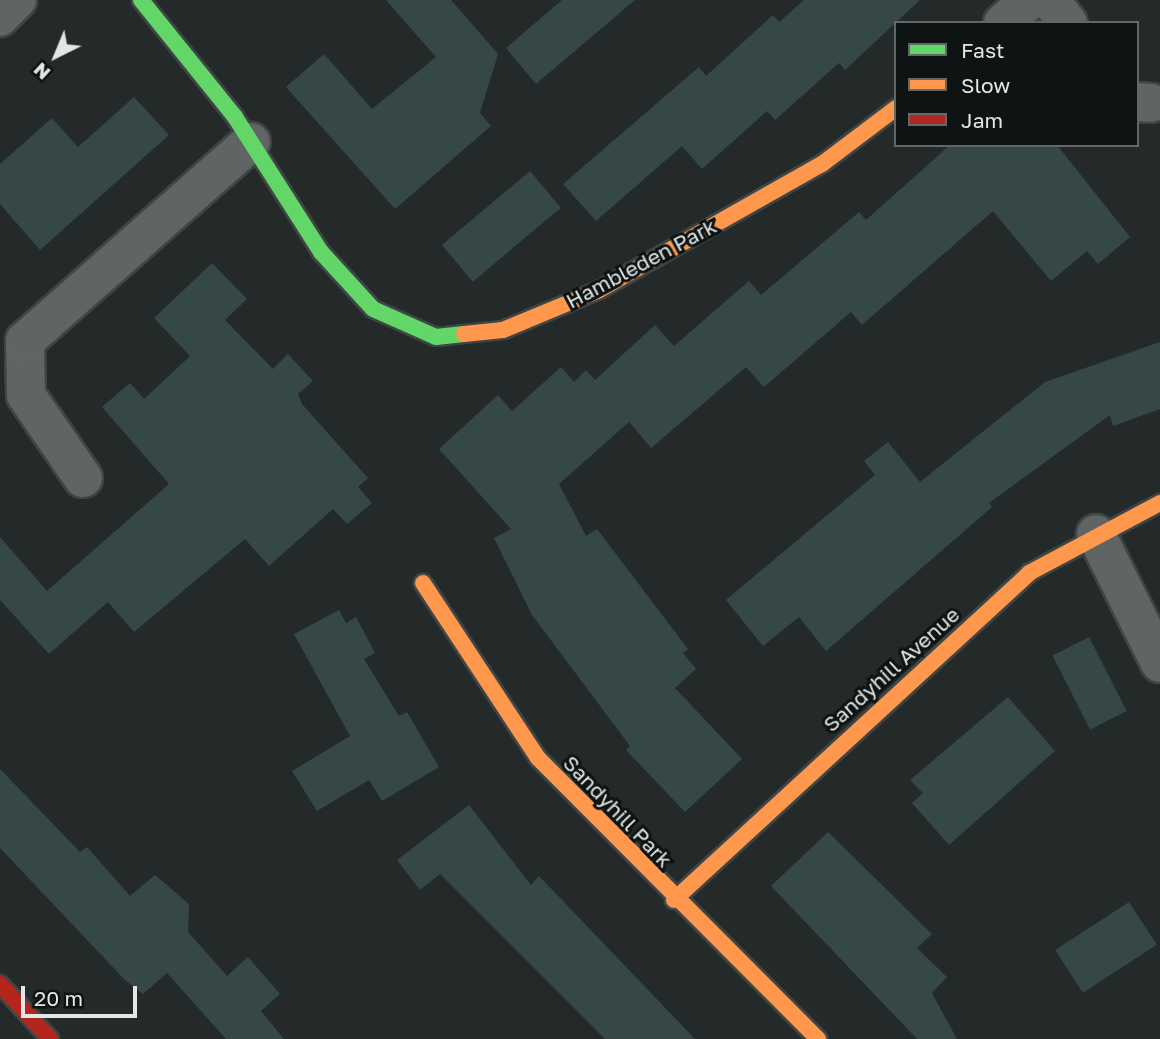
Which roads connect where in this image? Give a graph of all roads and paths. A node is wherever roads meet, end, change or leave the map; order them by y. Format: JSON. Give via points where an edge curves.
{"nodes":[{"id":1,"x":17,"y":0,"type":"edge"},
{"id":2,"x":141,"y":0,"type":"edge"},
{"id":3,"x":1029,"y":0,"type":"edge"},
{"id":4,"x":1050,"y":0,"type":"edge"},
{"id":5,"x":0,"y":17,"type":"edge"},
{"id":6,"x":1005,"y":21,"type":"edge"},
{"id":7,"x":1066,"y":21,"type":"edge"},
{"id":8,"x":894,"y":110,"type":"edge"},
{"id":9,"x":251,"y":142,"type":"junction"},
{"id":10,"x":83,"y":478,"type":"dead end"},
{"id":11,"x":1160,"y":503,"type":"edge"},
{"id":12,"x":1096,"y":534,"type":"junction"},
{"id":13,"x":424,"y":583,"type":"dead end"},
{"id":14,"x":1160,"y":663,"type":"edge"},
{"id":15,"x":674,"y":900,"type":"junction"},
{"id":16,"x":0,"y":984,"type":"edge"},
{"id":17,"x":50,"y":1039,"type":"edge"},
{"id":18,"x":817,"y":1039,"type":"edge"}],
"edges":[{"from":1,"to":5,"type":"street"},
{"from":2,"to":9,"type":"street","name":"Hambleden Park"},
{"from":3,"to":6,"type":"street"},
{"from":4,"to":7,"type":"street"},
{"from":8,"to":9,"type":"street","name":"Hambleden Park","via":[[822,164],[599,290],[503,330],[436,337],[373,309],[321,252]]},
{"from":9,"to":10,"type":"street","via":[[25,341],[26,395]]},
{"from":11,"to":12,"type":"street","name":"Sandyhill Avenue"},
{"from":12,"to":14,"type":"street"},
{"from":12,"to":15,"type":"street","name":"Sandyhill Avenue","via":[[1029,573]]},
{"from":13,"to":15,"type":"street","name":"Sandyhill Park","via":[[538,758]]},
{"from":15,"to":18,"type":"street","name":"Sandyhill Park"},
{"from":16,"to":17,"type":"street"}]}
